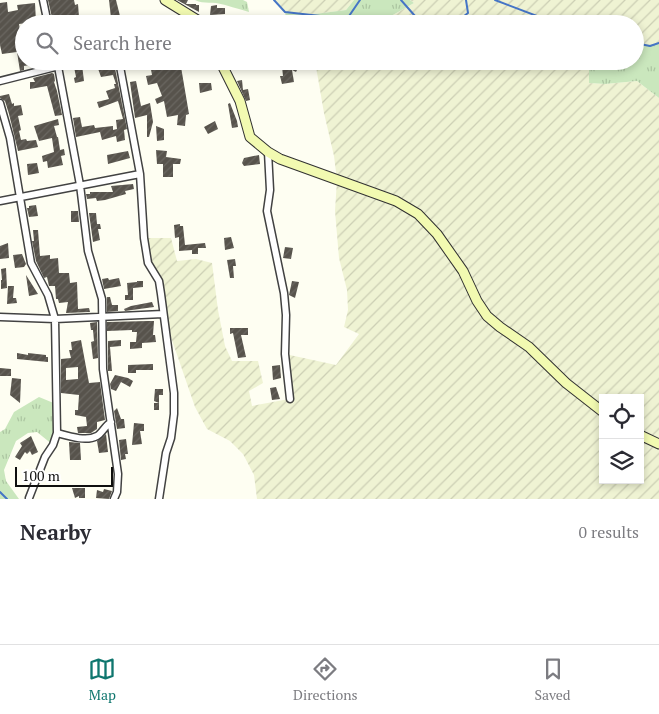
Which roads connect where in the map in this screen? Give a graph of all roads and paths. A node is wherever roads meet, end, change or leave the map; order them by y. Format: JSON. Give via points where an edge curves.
{"nodes":[{"id":1,"x":43,"y":0,"type":"edge"},
{"id":2,"x":165,"y":0,"type":"edge"},
{"id":3,"x":46,"y":15,"type":"edge"},
{"id":4,"x":189,"y":15,"type":"edge"},
{"id":5,"x":35,"y":70,"type":"edge"},
{"id":6,"x":59,"y":70,"type":"edge"},
{"id":7,"x":121,"y":70,"type":"edge"},
{"id":8,"x":224,"y":70,"type":"edge"},
{"id":9,"x":0,"y":81,"type":"edge"},
{"id":10,"x":0,"y":103,"type":"edge"},
{"id":11,"x":268,"y":152,"type":"junction"},
{"id":12,"x":140,"y":174,"type":"junction"},
{"id":13,"x":80,"y":185,"type":"junction"},
{"id":14,"x":21,"y":197,"type":"junction"},
{"id":15,"x":0,"y":201,"type":"edge"},
{"id":16,"x":164,"y":314,"type":"junction"},
{"id":17,"x":0,"y":317,"type":"edge"},
{"id":18,"x":102,"y":318,"type":"junction"},
{"id":19,"x":55,"y":319,"type":"junction"},
{"id":20,"x":290,"y":399,"type":"dead end"},
{"id":21,"x":599,"y":409,"type":"edge"},
{"id":22,"x":111,"y":422,"type":"junction"},
{"id":23,"x":57,"y":433,"type":"junction"},
{"id":24,"x":644,"y":437,"type":"edge"},
{"id":25,"x":659,"y":444,"type":"edge"},
{"id":26,"x":29,"y":498,"type":"edge"},
{"id":27,"x":114,"y":499,"type":"edge"},
{"id":28,"x":159,"y":499,"type":"edge"}],
"edges":[{"from":1,"to":3,"type":"street"},
{"from":2,"to":4,"type":"street"},
{"from":5,"to":9,"type":"street"},
{"from":6,"to":13,"type":"street"},
{"from":7,"to":12,"type":"street"},
{"from":8,"to":11,"type":"street","via":[[240,101],[250,137]]},
{"from":10,"to":14,"type":"street"},
{"from":11,"to":20,"type":"street","via":[[270,190],[267,211],[284,293]]},
{"from":11,"to":21,"type":"street","via":[[396,201],[418,214],[438,234],[487,316],[529,347],[566,384]]},
{"from":12,"to":13,"type":"street"},
{"from":12,"to":16,"type":"street","via":[[145,246],[148,262],[159,281]]},
{"from":13,"to":14,"type":"street"},
{"from":13,"to":18,"type":"street","via":[[88,251],[102,299]]},
{"from":14,"to":15,"type":"street"},
{"from":14,"to":19,"type":"street","via":[[31,263],[48,295]]},
{"from":16,"to":18,"type":"street"},
{"from":16,"to":28,"type":"street","via":[[174,414]]},
{"from":17,"to":19,"type":"street"},
{"from":18,"to":19,"type":"street"},
{"from":18,"to":22,"type":"street","via":[[103,370]]},
{"from":19,"to":23,"type":"street"},
{"from":22,"to":23,"type":"street","via":[[95,437]]},
{"from":22,"to":27,"type":"street","via":[[118,474]]},
{"from":23,"to":26,"type":"street"},
{"from":24,"to":25,"type":"street"}]}
